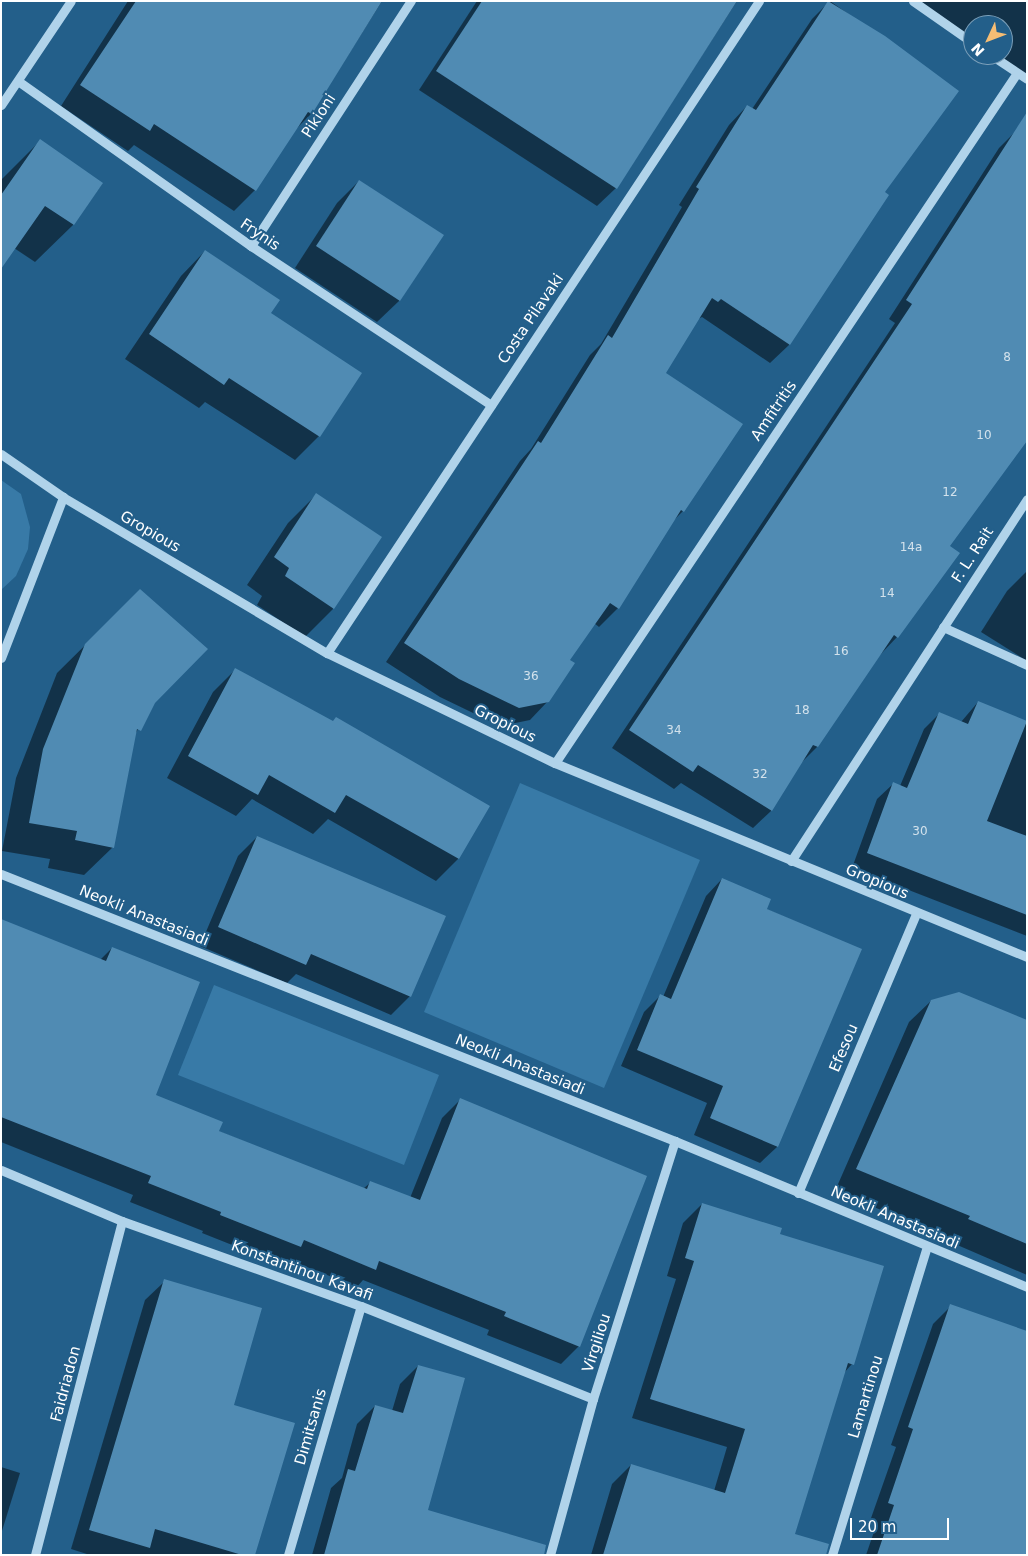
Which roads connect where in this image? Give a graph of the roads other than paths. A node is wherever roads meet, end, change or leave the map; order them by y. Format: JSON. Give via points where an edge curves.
{"nodes":[{"id":1,"x":71,"y":1,"type":"edge"},
{"id":2,"x":411,"y":1,"type":"edge"},
{"id":3,"x":759,"y":1,"type":"edge"},
{"id":4,"x":913,"y":1,"type":"edge"},
{"id":5,"x":963,"y":35,"type":"edge"},
{"id":6,"x":1005,"y":65,"type":"edge"},
{"id":7,"x":1017,"y":73,"type":"junction"},
{"id":8,"x":1027,"y":79,"type":"edge"},
{"id":9,"x":18,"y":81,"type":"junction"},
{"id":10,"x":1,"y":105,"type":"edge"},
{"id":11,"x":251,"y":246,"type":"junction"},
{"id":12,"x":491,"y":405,"type":"junction"},
{"id":13,"x":1,"y":454,"type":"edge"},
{"id":14,"x":63,"y":497,"type":"junction"},
{"id":15,"x":1027,"y":499,"type":"edge"},
{"id":16,"x":943,"y":627,"type":"junction"},
{"id":17,"x":4,"y":635,"type":"edge"},
{"id":18,"x":327,"y":652,"type":"junction"},
{"id":19,"x":1,"y":658,"type":"edge"},
{"id":20,"x":1027,"y":665,"type":"edge"},
{"id":21,"x":555,"y":763,"type":"junction"},
{"id":22,"x":791,"y":861,"type":"junction"},
{"id":23,"x":1,"y":874,"type":"edge"},
{"id":24,"x":916,"y":914,"type":"junction"},
{"id":25,"x":1027,"y":957,"type":"edge"},
{"id":26,"x":675,"y":1141,"type":"junction"},
{"id":27,"x":1,"y":1170,"type":"edge"},
{"id":28,"x":798,"y":1193,"type":"junction"},
{"id":29,"x":122,"y":1220,"type":"junction"},
{"id":30,"x":927,"y":1247,"type":"junction"},
{"id":31,"x":1027,"y":1287,"type":"edge"},
{"id":32,"x":361,"y":1306,"type":"junction"},
{"id":33,"x":593,"y":1399,"type":"junction"},
{"id":34,"x":35,"y":1555,"type":"edge"},
{"id":35,"x":288,"y":1555,"type":"edge"},
{"id":36,"x":550,"y":1555,"type":"edge"},
{"id":37,"x":832,"y":1555,"type":"edge"}],
"edges":[{"from":1,"to":9,"type":"street"},
{"from":2,"to":11,"type":"street","name":"Pikioni"},
{"from":3,"to":12,"type":"street","name":"Costa Pilavaki"},
{"from":4,"to":5,"type":"street"},
{"from":6,"to":7,"type":"street"},
{"from":7,"to":8,"type":"street"},
{"from":7,"to":21,"type":"street","name":"Amfitritis"},
{"from":9,"to":10,"type":"street"},
{"from":9,"to":11,"type":"street","name":"Frynis"},
{"from":11,"to":12,"type":"street","name":"Frynis"},
{"from":12,"to":18,"type":"street","name":"Costa Pilavaki"},
{"from":13,"to":14,"type":"street","name":"Gropious"},
{"from":14,"to":17,"type":"street"},
{"from":14,"to":18,"type":"street","name":"Gropious"},
{"from":15,"to":16,"type":"street","name":"F. L. Rait"},
{"from":16,"to":20,"type":"street"},
{"from":16,"to":22,"type":"street","name":"F. L. Rait"},
{"from":17,"to":19,"type":"street"},
{"from":18,"to":21,"type":"street","name":"Gropious"},
{"from":21,"to":22,"type":"street","name":"Gropious"},
{"from":22,"to":24,"type":"street","name":"Gropious"},
{"from":23,"to":26,"type":"street","name":"Neokli Anastasiadi"},
{"from":24,"to":25,"type":"street","name":"Gropious"},
{"from":24,"to":28,"type":"street","name":"Efesou"},
{"from":26,"to":28,"type":"street","name":"Neokli Anastasiadi"},
{"from":26,"to":33,"type":"street","name":"Virgiliou"},
{"from":27,"to":29,"type":"street","name":"Konstantinou Kavafi"},
{"from":28,"to":30,"type":"street","name":"Neokli Anastasiadi"},
{"from":29,"to":32,"type":"street","name":"Konstantinou Kavafi"},
{"from":29,"to":34,"type":"street","name":"Faidriadon"},
{"from":30,"to":31,"type":"street","name":"Neokli Anastasiadi"},
{"from":30,"to":37,"type":"street","name":"Lamartinou"},
{"from":32,"to":33,"type":"street","name":"Konstantinou Kavafi"},
{"from":32,"to":35,"type":"street","name":"Dimitsanis"},
{"from":33,"to":36,"type":"street","name":"Virgiliou"}]}
